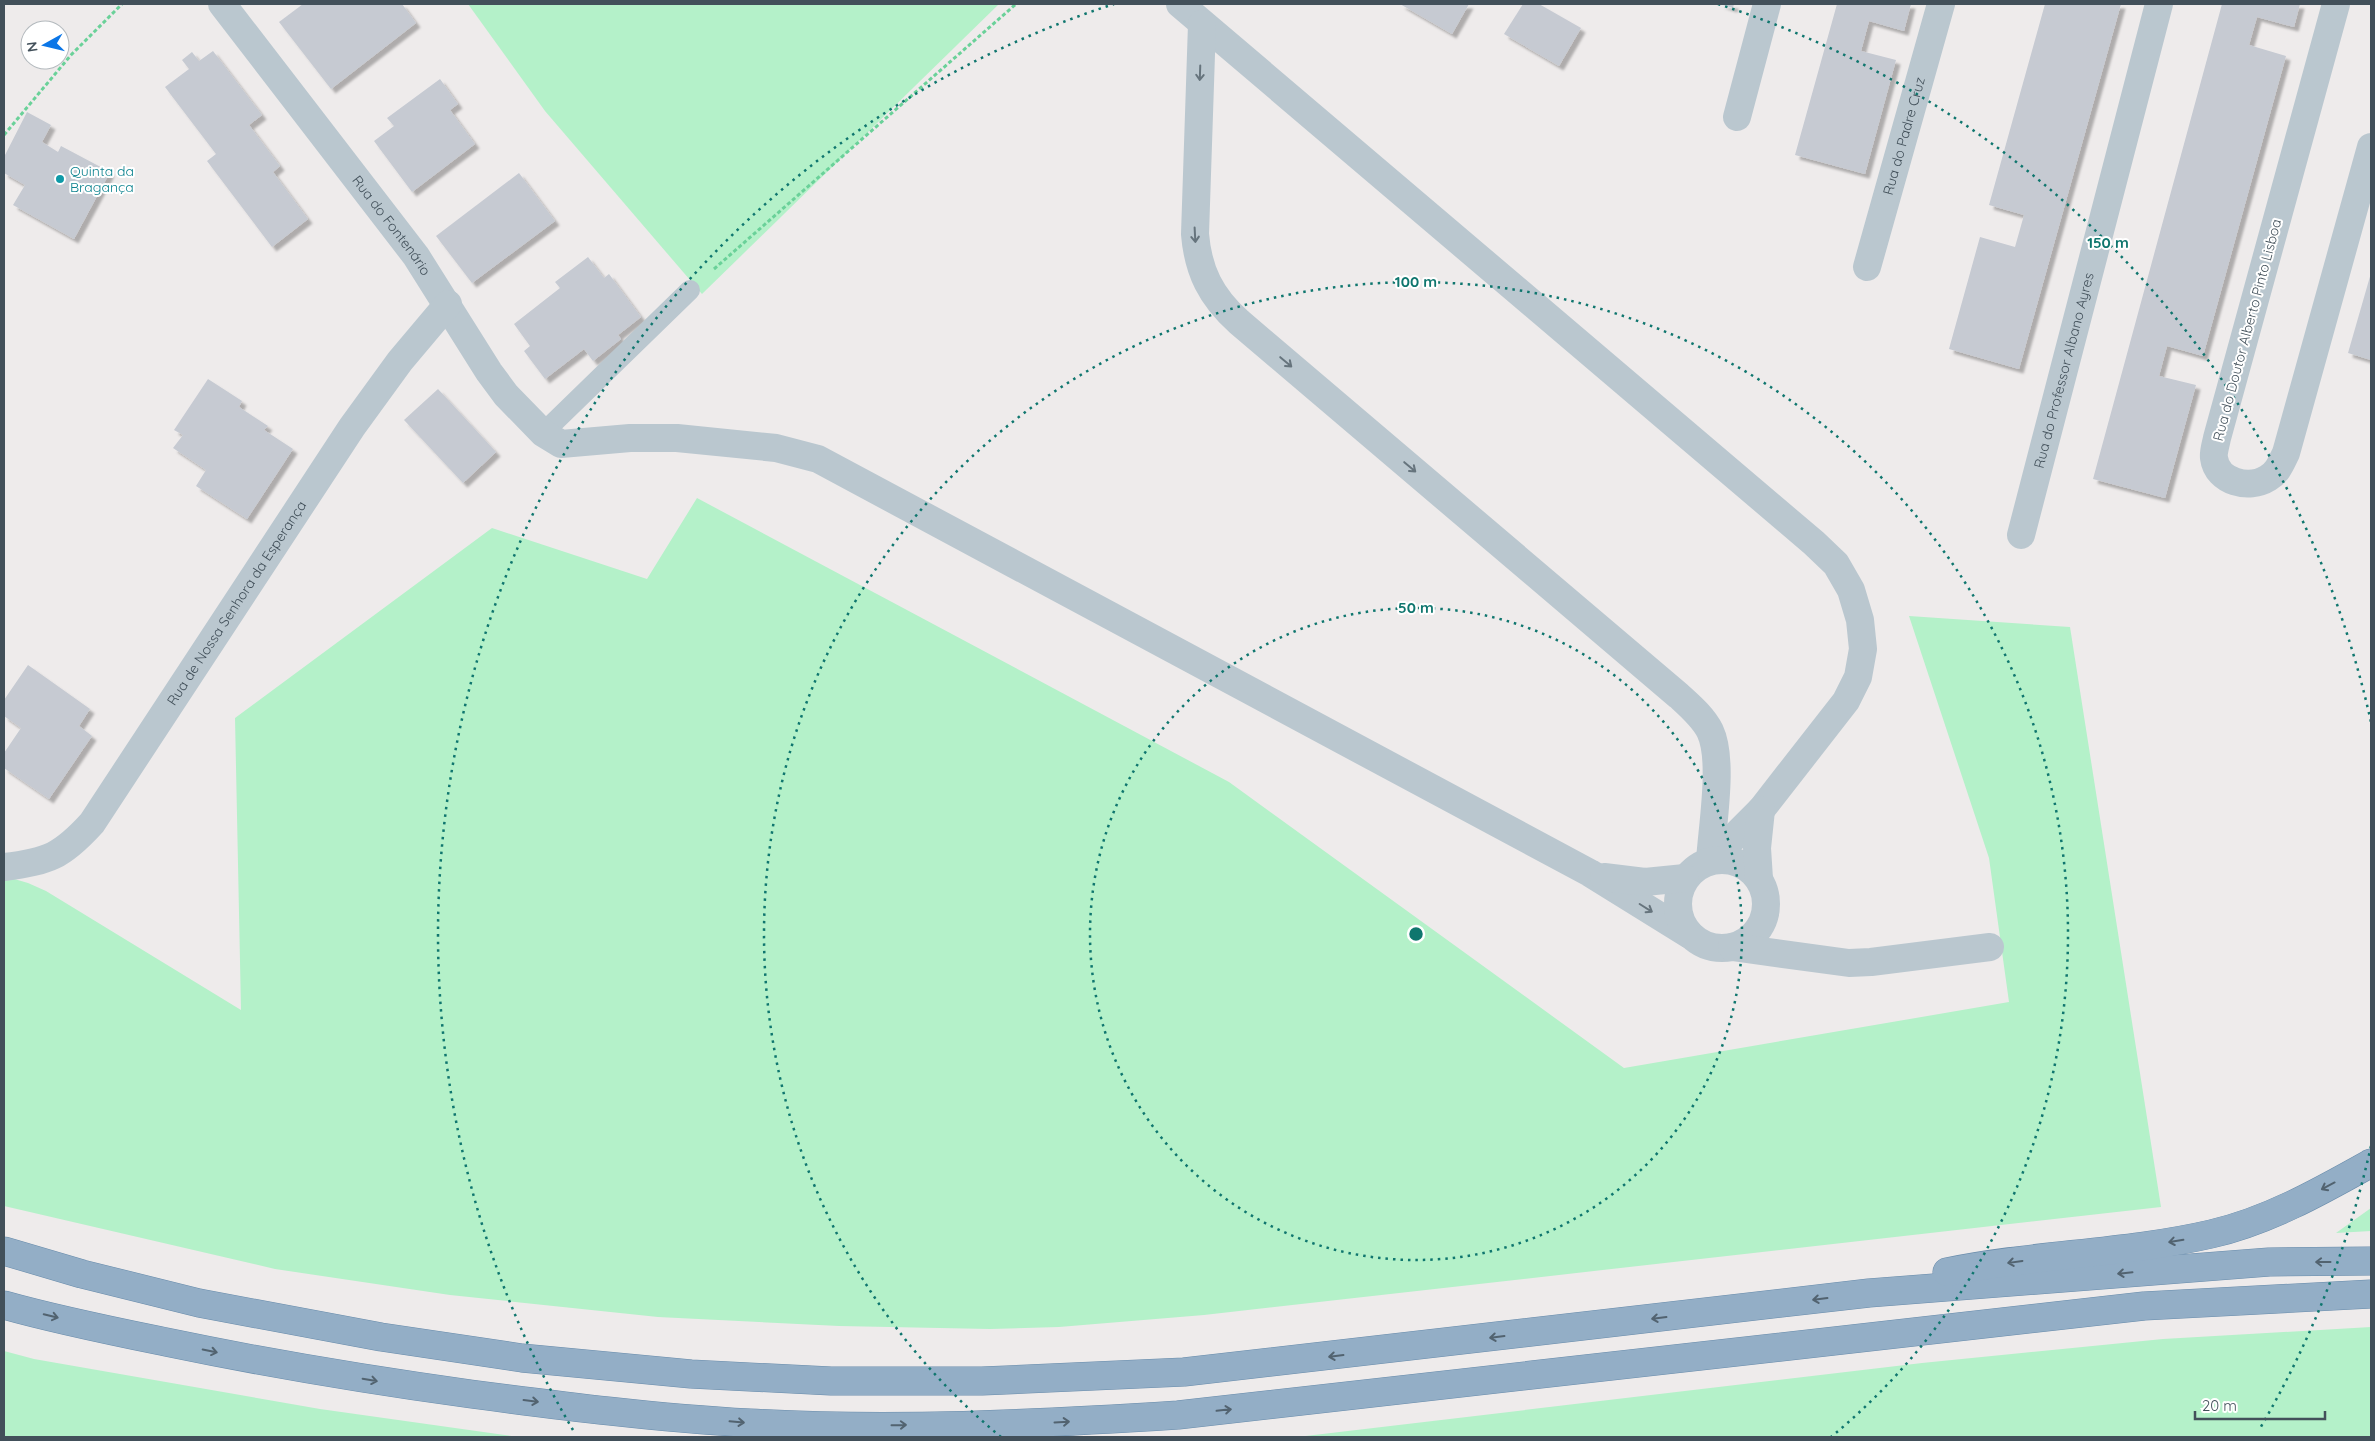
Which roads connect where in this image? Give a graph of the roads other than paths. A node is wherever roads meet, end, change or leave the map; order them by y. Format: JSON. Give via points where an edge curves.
{"nodes":[{"id":1,"x":222,"y":4,"type":"edge"},
{"id":2,"x":1180,"y":4,"type":"edge"},
{"id":3,"x":1767,"y":4,"type":"edge"},
{"id":4,"x":1941,"y":4,"type":"edge"},
{"id":5,"x":2159,"y":4,"type":"edge"},
{"id":6,"x":2336,"y":4,"type":"edge"},
{"id":7,"x":1202,"y":24,"type":"junction"},
{"id":8,"x":1737,"y":117,"type":"dead end"},
{"id":9,"x":2371,"y":147,"type":"edge"},
{"id":10,"x":1867,"y":267,"type":"dead end"},
{"id":11,"x":690,"y":290,"type":"road end"},
{"id":12,"x":448,"y":304,"type":"junction"},
{"id":13,"x":552,"y":438,"type":"junction"},
{"id":14,"x":2021,"y":534,"type":"dead end"},
{"id":15,"x":1761,"y":810,"type":"junction"},
{"id":16,"x":1710,"y":860,"type":"junction"},
{"id":17,"x":4,"y":867,"type":"edge"},
{"id":18,"x":1590,"y":873,"type":"junction"},
{"id":19,"x":1685,"y":878,"type":"junction"},
{"id":20,"x":1759,"y":880,"type":"junction"},
{"id":21,"x":1766,"y":907,"type":"junction"},
{"id":22,"x":1690,"y":935,"type":"junction"},
{"id":23,"x":1732,"y":947,"type":"junction"},
{"id":24,"x":1990,"y":947,"type":"dead end"},
{"id":25,"x":1808,"y":957,"type":"junction"},
{"id":26,"x":2371,"y":1163,"type":"edge"},
{"id":27,"x":4,"y":1251,"type":"edge"},
{"id":28,"x":2371,"y":1262,"type":"edge"},
{"id":29,"x":1868,"y":1293,"type":"junction"},
{"id":30,"x":2371,"y":1294,"type":"edge"},
{"id":31,"x":4,"y":1305,"type":"edge"}],
"edges":[{"from":1,"to":12,"type":"street","name":"Rua do Fontenário","via":[[400,233]]},
{"from":2,"to":7,"type":"street"},
{"from":3,"to":8,"type":"street"},
{"from":4,"to":10,"type":"street","name":"Rua do Padre Cruz"},
{"from":5,"to":14,"type":"street","name":"Rua do Professor Albano Ayres"},
{"from":6,"to":9,"type":"street","name":"Rua do Doutor Alberto Pinto Lisboa","via":[[2217,438],[2214,457],[2220,472],[2230,479],[2251,484],[2267,479],[2282,461]]},
{"from":7,"to":15,"type":"street","via":[[1836,564],[1851,590],[1860,620],[1863,649],[1858,677],[1846,701]]},
{"from":7,"to":16,"type":"street","one_way":true,"via":[[1195,234],[1200,268],[1207,284],[1239,322],[1702,719],[1710,731],[1716,757]]},
{"from":11,"to":13,"type":"lane"},
{"from":12,"to":13,"type":"street","name":"Rua do Fontenário","via":[[494,380],[523,415]]},
{"from":12,"to":17,"type":"street","name":"Rua de Nossa Senhora da Esperança","via":[[400,361],[352,427],[92,823],[75,842],[54,857]]},
{"from":13,"to":18,"type":"street","via":[[677,438],[776,448],[818,459]]},
{"from":15,"to":16,"type":"street"},
{"from":15,"to":20,"type":"street","via":[[1757,848]]},
{"from":16,"to":19,"type":"street"},
{"from":16,"to":20,"type":"street","via":[[1738,862]]},
{"from":18,"to":19,"type":"street","via":[[1626,881]]},
{"from":18,"to":22,"type":"street","one_way":true},
{"from":19,"to":22,"type":"street","via":[[1679,892],[1678,907],[1681,922]]},
{"from":20,"to":21,"type":"street","via":[[1765,892]]},
{"from":21,"to":23,"type":"street","via":[[1756,932],[1745,942]]},
{"from":21,"to":25,"type":"street","via":[[1788,940]]},
{"from":22,"to":23,"type":"street","via":[[1702,944]]},
{"from":23,"to":25,"type":"street"},
{"from":24,"to":25,"type":"street","via":[[1871,962],[1827,962]]},
{"from":26,"to":29,"type":"highway","one_way":true,"via":[[2276,1212],[2213,1234],[1969,1268]]},
{"from":29,"to":27,"type":"highway","one_way":true,"via":[[1184,1372],[982,1381],[831,1381],[522,1358],[381,1337],[198,1303]]},
{"from":28,"to":29,"type":"highway","one_way":true,"via":[[2269,1262]]},
{"from":31,"to":30,"type":"highway","one_way":true,"via":[[220,1353],[379,1382],[688,1418],[751,1423],[891,1426],[1040,1423],[1178,1415],[2144,1306]]}]}
